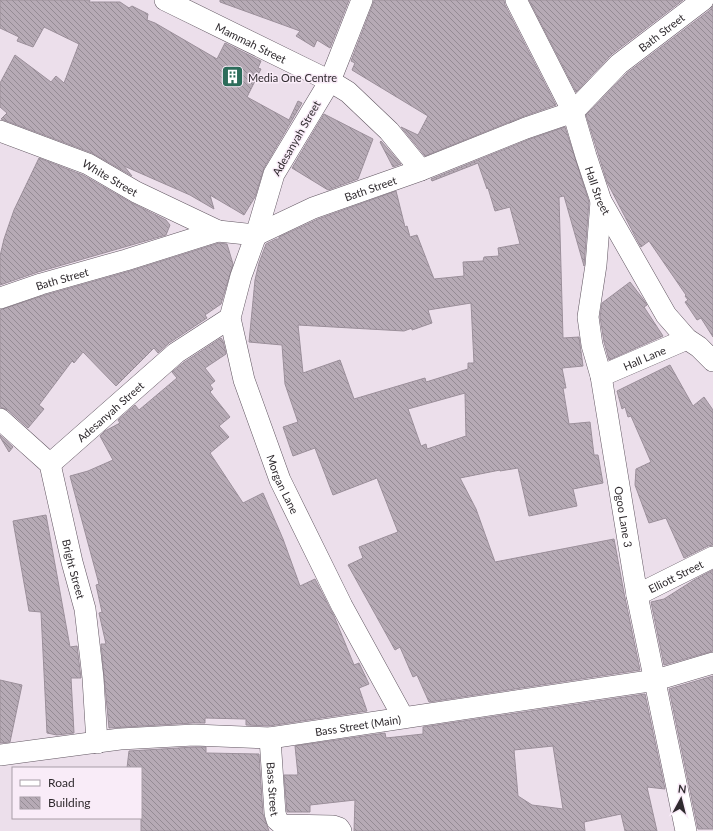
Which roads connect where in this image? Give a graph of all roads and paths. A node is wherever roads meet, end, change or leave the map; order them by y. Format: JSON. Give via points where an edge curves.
{"nodes":[{"id":1,"x":165,"y":0,"type":"edge"},
{"id":2,"x":362,"y":0,"type":"edge"},
{"id":3,"x":516,"y":0,"type":"edge"},
{"id":4,"x":703,"y":0,"type":"edge"},
{"id":5,"x":330,"y":81,"type":"junction"},
{"id":6,"x":573,"y":112,"type":"junction"},
{"id":7,"x":0,"y":131,"type":"edge"},
{"id":8,"x":421,"y":170,"type":"junction"},
{"id":9,"x":601,"y":201,"type":"junction"},
{"id":10,"x":218,"y":232,"type":"junction"},
{"id":11,"x":256,"y":235,"type":"junction"},
{"id":12,"x":0,"y":298,"type":"edge"},
{"id":13,"x":230,"y":318,"type":"junction"},
{"id":14,"x":687,"y":339,"type":"junction"},
{"id":15,"x":713,"y":361,"type":"edge"},
{"id":16,"x":601,"y":376,"type":"junction"},
{"id":17,"x":0,"y":419,"type":"edge"},
{"id":18,"x":50,"y":464,"type":"junction"},
{"id":19,"x":713,"y":557,"type":"edge"},
{"id":20,"x":637,"y":594,"type":"junction"},
{"id":21,"x":713,"y":663,"type":"edge"},
{"id":22,"x":656,"y":680,"type":"junction"},
{"id":23,"x":404,"y":717,"type":"junction"},
{"id":24,"x":270,"y":738,"type":"junction"},
{"id":25,"x":97,"y":743,"type":"junction"},
{"id":26,"x":0,"y":756,"type":"edge"},
{"id":27,"x":340,"y":831,"type":"edge"},
{"id":28,"x":686,"y":831,"type":"edge"}],
"edges":[{"from":1,"to":5,"type":"street","name":"Mammah Street"},
{"from":2,"to":5,"type":"street","name":"Adesanyah Street"},
{"from":3,"to":6,"type":"street","name":"Hall Street"},
{"from":4,"to":6,"type":"street","name":"Bath Street","via":[[619,64]]},
{"from":5,"to":8,"type":"street","name":"Mammah Street","via":[[348,92],[389,131]]},
{"from":5,"to":11,"type":"street","name":"Adesanyah Street","via":[[274,174]]},
{"from":6,"to":8,"type":"street","name":"Bath Street"},
{"from":6,"to":9,"type":"street","name":"Hall Street"},
{"from":7,"to":10,"type":"street","name":"White Street","via":[[88,164],[136,192]]},
{"from":8,"to":11,"type":"street","name":"Bath Street","via":[[313,208]]},
{"from":9,"to":14,"type":"street","name":"Hall Street","via":[[666,315]]},
{"from":9,"to":16,"type":"street","name":"Ogoo Lane 3","via":[[596,266],[588,317],[592,345]]},
{"from":10,"to":11,"type":"street","name":"Bath Street"},
{"from":10,"to":12,"type":"street","name":"Bath Street"},
{"from":11,"to":13,"type":"street","name":"Morgan Lane","via":[[241,276]]},
{"from":13,"to":18,"type":"street","name":"Adesanyah Street","via":[[176,353]]},
{"from":13,"to":23,"type":"street","name":"Morgan Lane","via":[[244,380],[280,480],[342,606]]},
{"from":14,"to":15,"type":"street","name":"Hall Street"},
{"from":14,"to":16,"type":"street","name":"Hall Lane"},
{"from":16,"to":20,"type":"street","name":"Ogoo Lane 3"},
{"from":17,"to":18,"type":"street"},
{"from":18,"to":25,"type":"street","name":"Bright Street","via":[[85,609]]},
{"from":19,"to":20,"type":"street","name":"Elliott Street"},
{"from":20,"to":22,"type":"street","name":"Ogoo Lane 3"},
{"from":21,"to":22,"type":"street","name":"Bass Street (Main)"},
{"from":22,"to":23,"type":"street","name":"Bass Street (Main)"},
{"from":22,"to":28,"type":"street","name":"Ogoo Lane 3"},
{"from":23,"to":24,"type":"street","name":"Bass Street (Main)"},
{"from":24,"to":25,"type":"street","name":"Bass Street (Main)","via":[[194,735],[120,739]]},
{"from":24,"to":27,"type":"street","name":"Bass Street","via":[[277,820],[283,825],[334,826]]},
{"from":25,"to":26,"type":"street","name":"Bass Street (Main)"}]}
